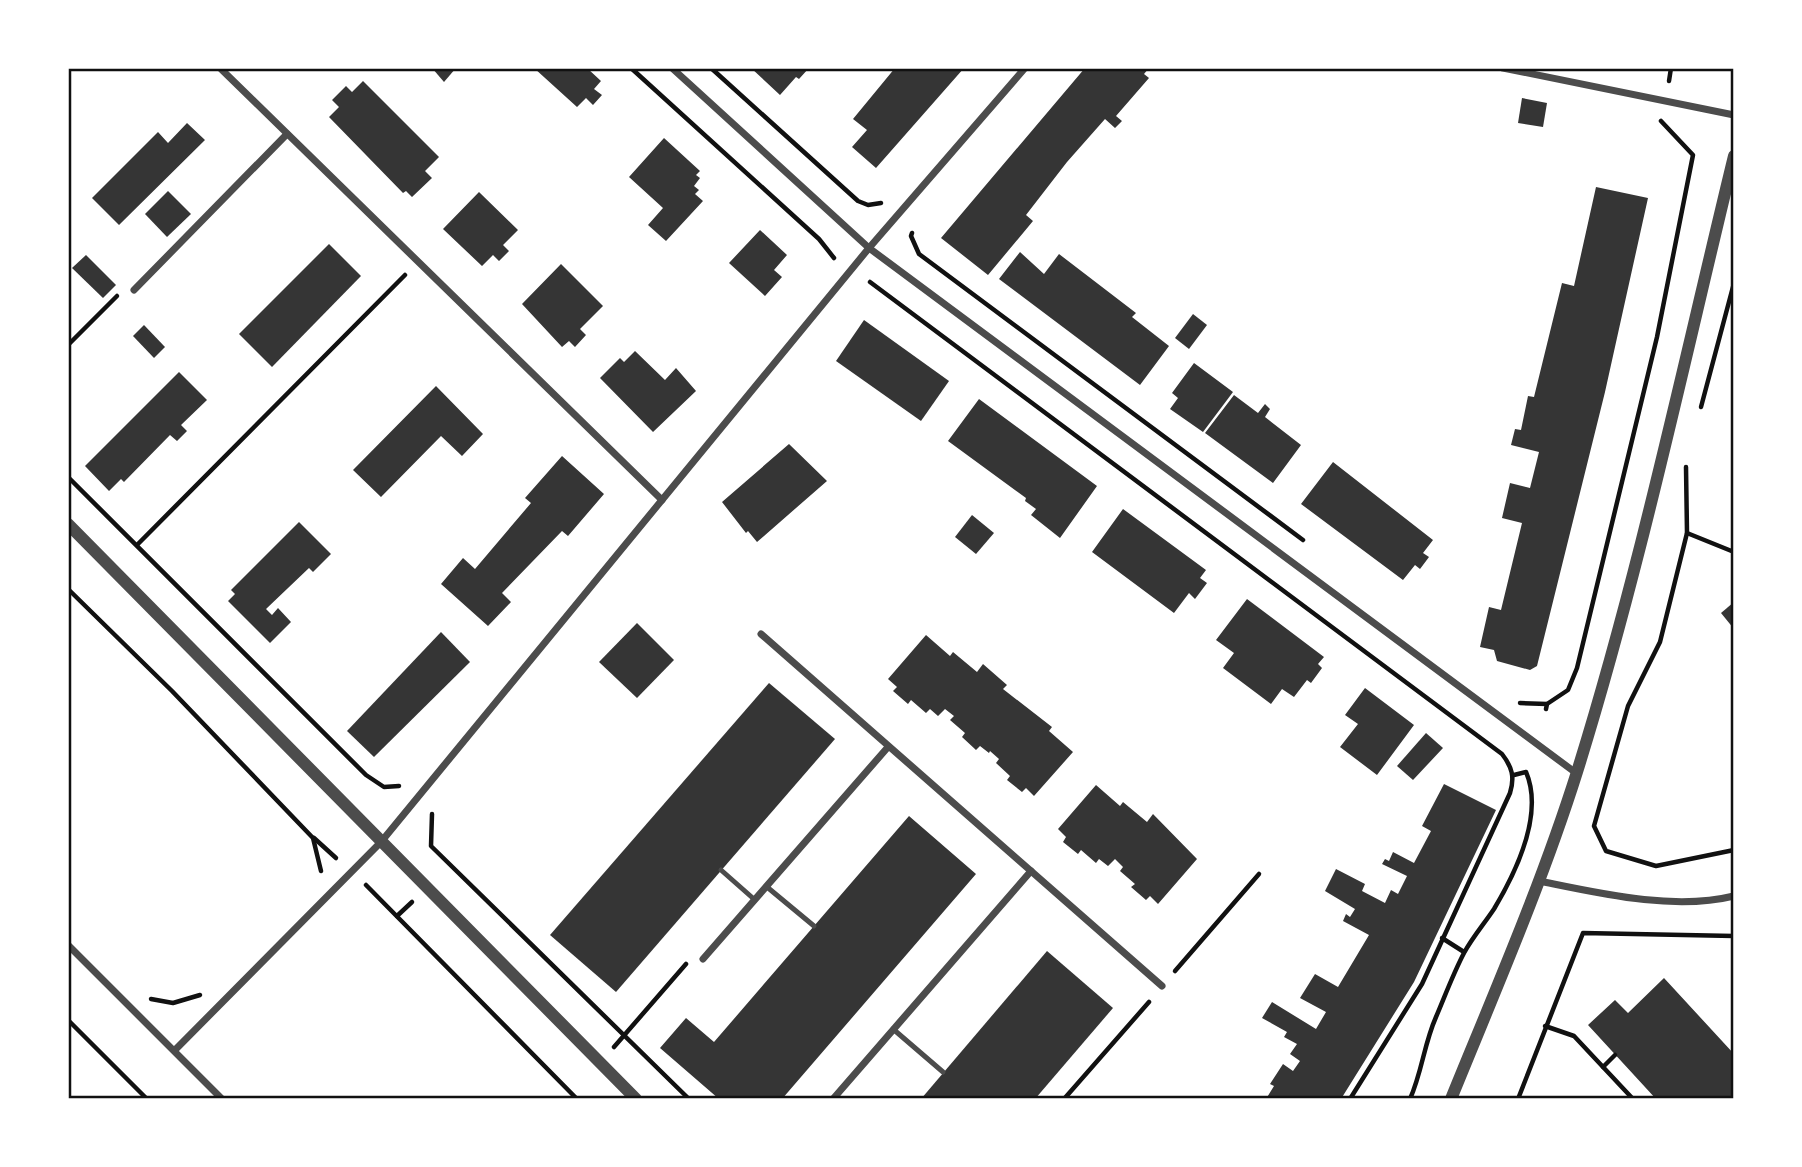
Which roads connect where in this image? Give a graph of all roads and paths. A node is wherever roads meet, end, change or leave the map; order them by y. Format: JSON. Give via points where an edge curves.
{"nodes":[{"id":1,"x":220,"y":68,"type":"edge"},
{"id":2,"x":631,"y":68,"type":"edge"},
{"id":3,"x":672,"y":68,"type":"edge"},
{"id":4,"x":710,"y":68,"type":"edge"},
{"id":5,"x":1025,"y":68,"type":"edge"},
{"id":6,"x":1503,"y":68,"type":"edge"},
{"id":7,"x":1671,"y":68,"type":"edge"},
{"id":8,"x":1665,"y":101,"type":"junction"},
{"id":9,"x":1734,"y":115,"type":"edge"},
{"id":10,"x":287,"y":134,"type":"junction"},
{"id":11,"x":1734,"y":156,"type":"edge"},
{"id":12,"x":890,"y":198,"type":"dead end"},
{"id":13,"x":915,"y":227,"type":"dead end"},
{"id":14,"x":869,"y":248,"type":"junction"},
{"id":15,"x":417,"y":262,"type":"junction"},
{"id":16,"x":397,"y":264,"type":"dead end"},
{"id":17,"x":833,"y":268,"type":"dead end"},
{"id":18,"x":407,"y":273,"type":"junction"},
{"id":19,"x":416,"y":283,"type":"dead end"},
{"id":20,"x":1734,"y":283,"type":"edge"},
{"id":21,"x":859,"y":285,"type":"dead end"},
{"id":22,"x":134,"y":290,"type":"joint"},
{"id":23,"x":68,"y":345,"type":"edge"},
{"id":24,"x":1700,"y":413,"type":"dead end"},
{"id":25,"x":1686,"y":466,"type":"dead end"},
{"id":26,"x":68,"y":477,"type":"edge"},
{"id":27,"x":662,"y":500,"type":"junction"},
{"id":28,"x":68,"y":523,"type":"edge"},
{"id":29,"x":1687,"y":533,"type":"junction"},
{"id":30,"x":137,"y":545,"type":"junction"},
{"id":31,"x":1310,"y":545,"type":"dead end"},
{"id":32,"x":1734,"y":552,"type":"edge"},
{"id":33,"x":68,"y":589,"type":"edge"},
{"id":34,"x":761,"y":634,"type":"dead end"},
{"id":35,"x":1510,"y":695,"type":"dead end"},
{"id":36,"x":888,"y":747,"type":"junction"},
{"id":37,"x":1576,"y":773,"type":"junction"},
{"id":38,"x":1514,"y":775,"type":"junction"},
{"id":39,"x":404,"y":785,"type":"dead end"},
{"id":40,"x":433,"y":810,"type":"dead end"},
{"id":41,"x":313,"y":838,"type":"junction"},
{"id":42,"x":381,"y":842,"type":"junction"},
{"id":43,"x":1734,"y":850,"type":"edge"},
{"id":44,"x":721,"y":870,"type":"dead end"},
{"id":45,"x":1031,"y":871,"type":"junction"},
{"id":46,"x":354,"y":873,"type":"junction"},
{"id":47,"x":313,"y":880,"type":"dead end"},
{"id":48,"x":1538,"y":881,"type":"junction"},
{"id":49,"x":766,"y":887,"type":"junction"},
{"id":50,"x":1734,"y":896,"type":"edge"},
{"id":51,"x":755,"y":900,"type":"junction"},
{"id":52,"x":814,"y":926,"type":"dead end"},
{"id":53,"x":1734,"y":936,"type":"edge"},
{"id":54,"x":1442,"y":938,"type":"junction"},
{"id":55,"x":68,"y":945,"type":"edge"},
{"id":56,"x":1464,"y":952,"type":"junction"},
{"id":57,"x":703,"y":959,"type":"joint"},
{"id":58,"x":1162,"y":986,"type":"dead end"},
{"id":59,"x":203,"y":994,"type":"dead end"},
{"id":60,"x":146,"y":996,"type":"dead end"},
{"id":61,"x":68,"y":1020,"type":"edge"},
{"id":62,"x":1545,"y":1026,"type":"junction"},
{"id":63,"x":893,"y":1029,"type":"junction"},
{"id":64,"x":626,"y":1035,"type":"junction"},
{"id":65,"x":175,"y":1050,"type":"junction"},
{"id":66,"x":1615,"y":1055,"type":"dead end"},
{"id":67,"x":599,"y":1062,"type":"junction"},
{"id":68,"x":1603,"y":1066,"type":"junction"},
{"id":69,"x":943,"y":1072,"type":"dead end"},
{"id":70,"x":147,"y":1099,"type":"edge"},
{"id":71,"x":222,"y":1099,"type":"edge"},
{"id":72,"x":577,"y":1099,"type":"edge"},
{"id":73,"x":636,"y":1099,"type":"edge"},
{"id":74,"x":689,"y":1099,"type":"edge"},
{"id":75,"x":833,"y":1099,"type":"edge"},
{"id":76,"x":1350,"y":1099,"type":"edge"},
{"id":77,"x":1410,"y":1099,"type":"edge"},
{"id":78,"x":1451,"y":1099,"type":"edge"},
{"id":79,"x":1518,"y":1099,"type":"edge"},
{"id":80,"x":1633,"y":1099,"type":"edge"}],
"edges":[{"from":1,"to":10,"type":"street"},
{"from":2,"to":17,"type":"path","via":[[832,252]]},
{"from":3,"to":14,"type":"street"},
{"from":4,"to":12,"type":"path","via":[[858,201],[868,205]]},
{"from":5,"to":14,"type":"street"},
{"from":6,"to":8,"type":"street"},
{"from":7,"to":8,"type":"path"},
{"from":8,"to":9,"type":"street"},
{"from":8,"to":35,"type":"path","via":[[1661,123],[1693,155],[1691,168],[1657,337],[1577,668],[1568,690],[1546,706],[1522,704]]},
{"from":10,"to":15,"type":"street"},
{"from":10,"to":22,"type":"street"},
{"from":11,"to":37,"type":"street","via":[[1639,549]]},
{"from":13,"to":31,"type":"path","via":[[911,236],[919,254]]},
{"from":14,"to":27,"type":"street"},
{"from":14,"to":37,"type":"street"},
{"from":15,"to":18,"type":"path"},
{"from":15,"to":27,"type":"street"},
{"from":16,"to":18,"type":"path"},
{"from":18,"to":19,"type":"path"},
{"from":18,"to":30,"type":"path"},
{"from":20,"to":24,"type":"path"},
{"from":21,"to":38,"type":"path","via":[[872,282],[1502,754]]},
{"from":22,"to":23,"type":"path","via":[[124,288]]},
{"from":25,"to":29,"type":"path"},
{"from":26,"to":30,"type":"path"},
{"from":27,"to":42,"type":"street"},
{"from":28,"to":42,"type":"street"},
{"from":29,"to":32,"type":"path"},
{"from":29,"to":43,"type":"path","via":[[1660,642],[1628,706],[1594,825],[1606,851],[1657,866]]},
{"from":30,"to":39,"type":"path","via":[[366,775],[384,787]]},
{"from":33,"to":41,"type":"path"},
{"from":34,"to":36,"type":"street"},
{"from":36,"to":45,"type":"street"},
{"from":36,"to":49,"type":"street"},
{"from":37,"to":48,"type":"street"},
{"from":38,"to":54,"type":"path","via":[[1510,793]]},
{"from":38,"to":56,"type":"path","via":[[1525,772],[1530,777],[1533,810],[1498,900]]},
{"from":40,"to":64,"type":"path","via":[[431,846]]},
{"from":41,"to":46,"type":"path"},
{"from":41,"to":47,"type":"path","via":[[322,871]]},
{"from":42,"to":46,"type":"street"},
{"from":42,"to":67,"type":"street"},
{"from":44,"to":51,"type":"lane"},
{"from":45,"to":58,"type":"street"},
{"from":45,"to":63,"type":"street"},
{"from":46,"to":65,"type":"street"},
{"from":46,"to":72,"type":"path"},
{"from":48,"to":50,"type":"street","via":[[1621,898],[1715,900]]},
{"from":48,"to":78,"type":"street"},
{"from":49,"to":51,"type":"street"},
{"from":49,"to":52,"type":"lane"},
{"from":51,"to":57,"type":"street"},
{"from":53,"to":62,"type":"path","via":[[1583,933]]},
{"from":54,"to":56,"type":"path"},
{"from":54,"to":76,"type":"path","via":[[1422,984]]},
{"from":55,"to":65,"type":"street"},
{"from":56,"to":77,"type":"path","via":[[1427,1038]]},
{"from":57,"to":64,"type":"path","via":[[687,962]]},
{"from":59,"to":60,"type":"path","via":[[173,1003]]},
{"from":61,"to":70,"type":"path"},
{"from":62,"to":68,"type":"path","via":[[1574,1036]]},
{"from":62,"to":79,"type":"path"},
{"from":63,"to":69,"type":"lane"},
{"from":63,"to":75,"type":"street"},
{"from":64,"to":67,"type":"path"},
{"from":64,"to":74,"type":"path"},
{"from":65,"to":71,"type":"street"},
{"from":66,"to":68,"type":"path"},
{"from":67,"to":73,"type":"street"},
{"from":68,"to":80,"type":"path"}]}
